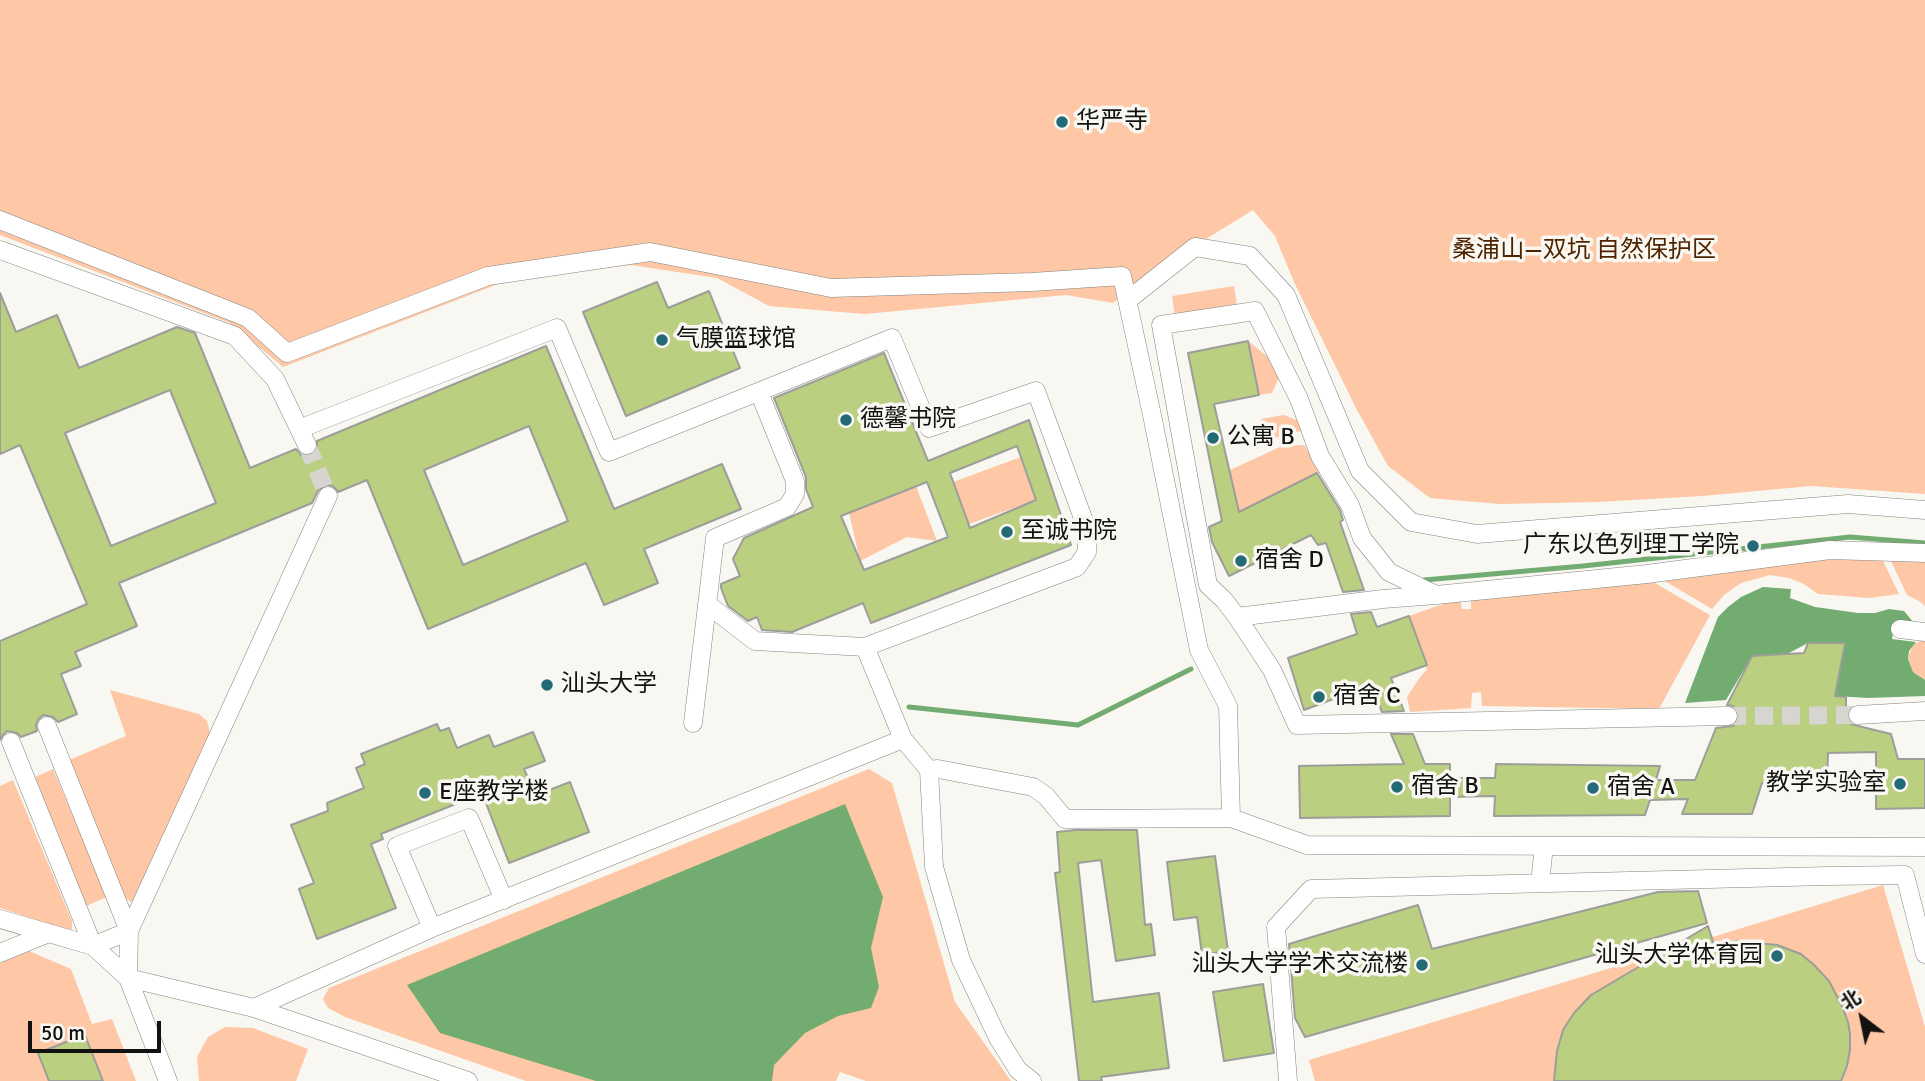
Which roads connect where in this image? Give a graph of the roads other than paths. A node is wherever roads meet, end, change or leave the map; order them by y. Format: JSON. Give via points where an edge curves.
{"nodes":[{"id":1,"x":0,"y":220,"type":"edge"},
{"id":2,"x":0,"y":250,"type":"edge"},
{"id":3,"x":1128,"y":300,"type":"junction"},
{"id":4,"x":759,"y":392,"type":"junction"},
{"id":5,"x":328,"y":496,"type":"dead end"},
{"id":6,"x":1925,"y":510,"type":"edge"},
{"id":7,"x":1925,"y":553,"type":"edge"},
{"id":8,"x":1436,"y":596,"type":"junction"},
{"id":9,"x":707,"y":604,"type":"junction"},
{"id":10,"x":1237,"y":617,"type":"junction"},
{"id":11,"x":1900,"y":629,"type":"dead end"},
{"id":12,"x":1925,"y":632,"type":"edge"},
{"id":13,"x":865,"y":647,"type":"junction"},
{"id":14,"x":1925,"y":711,"type":"edge"},
{"id":15,"x":1857,"y":715,"type":"tunnel mouth"},
{"id":16,"x":1728,"y":716,"type":"tunnel mouth"},
{"id":17,"x":693,"y":723,"type":"dead end"},
{"id":18,"x":47,"y":726,"type":"dead end"},
{"id":19,"x":903,"y":739,"type":"junction"},
{"id":20,"x":10,"y":742,"type":"dead end"},
{"id":21,"x":929,"y":770,"type":"junction"},
{"id":22,"x":1231,"y":818,"type":"junction"},
{"id":23,"x":1544,"y":846,"type":"junction"},
{"id":24,"x":1925,"y":847,"type":"edge"},
{"id":25,"x":1540,"y":883,"type":"junction"},
{"id":26,"x":505,"y":900,"type":"junction"},
{"id":27,"x":0,"y":919,"type":"edge"},
{"id":28,"x":432,"y":928,"type":"junction"},
{"id":29,"x":130,"y":931,"type":"junction"},
{"id":30,"x":49,"y":933,"type":"junction"},
{"id":31,"x":93,"y":946,"type":"junction"},
{"id":32,"x":0,"y":953,"type":"edge"},
{"id":33,"x":1925,"y":954,"type":"edge"},
{"id":34,"x":128,"y":978,"type":"junction"},
{"id":35,"x":254,"y":1008,"type":"junction"},
{"id":36,"x":161,"y":1063,"type":"junction"},
{"id":37,"x":155,"y":1081,"type":"edge"},
{"id":38,"x":168,"y":1081,"type":"edge"},
{"id":39,"x":468,"y":1081,"type":"edge"},
{"id":40,"x":1032,"y":1081,"type":"edge"},
{"id":41,"x":1288,"y":1081,"type":"edge"}],
"edges":[{"from":1,"to":3,"type":"street","via":[[248,318],[287,353],[488,276],[650,252],[831,288],[1122,276]]},
{"from":2,"to":4,"type":"street","via":[[235,336],[275,379],[303,437],[557,328],[609,452]]},
{"from":3,"to":6,"type":"street","via":[[1195,247],[1251,256],[1286,295],[1360,471],[1411,522],[1477,534],[1848,504]]},
{"from":3,"to":22,"type":"street","via":[[1199,650],[1228,706]]},
{"from":4,"to":9,"type":"street","via":[[795,481],[795,494],[787,507],[715,538]]},
{"from":4,"to":13,"type":"street","via":[[892,338],[929,429],[1036,391],[1087,529],[1087,552],[1077,566],[1063,573]]},
{"from":5,"to":29,"type":"street"},
{"from":7,"to":8,"type":"street","via":[[1830,550]]},
{"from":8,"to":10,"type":"street"},
{"from":8,"to":10,"type":"street","via":[[1390,572],[1362,538],[1255,311],[1161,324],[1208,585]]},
{"from":9,"to":13,"type":"street","via":[[755,641]]},
{"from":9,"to":17,"type":"street"},
{"from":10,"to":16,"type":"street","via":[[1272,670],[1297,725]]},
{"from":11,"to":12,"type":"street"},
{"from":13,"to":19,"type":"street"},
{"from":14,"to":15,"type":"street"},
{"from":18,"to":29,"type":"street"},
{"from":19,"to":21,"type":"street"},
{"from":19,"to":26,"type":"street"},
{"from":20,"to":31,"type":"street"},
{"from":21,"to":22,"type":"street","via":[[1033,787],[1065,819]]},
{"from":21,"to":40,"type":"street","via":[[934,867],[961,960],[998,1038],[1018,1070]]},
{"from":22,"to":23,"type":"street","via":[[1307,845]]},
{"from":23,"to":24,"type":"street"},
{"from":23,"to":25,"type":"street"},
{"from":25,"to":33,"type":"street","via":[[1905,875]]},
{"from":25,"to":41,"type":"street","via":[[1311,889],[1276,927]]},
{"from":26,"to":28,"type":"street"},
{"from":26,"to":28,"type":"street","via":[[469,818],[457,822],[397,846]]},
{"from":27,"to":30,"type":"street"},
{"from":28,"to":35,"type":"street"},
{"from":29,"to":31,"type":"street"},
{"from":29,"to":34,"type":"street"},
{"from":30,"to":31,"type":"street"},
{"from":30,"to":32,"type":"street"},
{"from":31,"to":34,"type":"street"},
{"from":34,"to":35,"type":"street"},
{"from":34,"to":36,"type":"street"},
{"from":35,"to":39,"type":"street"},
{"from":36,"to":37,"type":"street"},
{"from":36,"to":38,"type":"street"}]}
